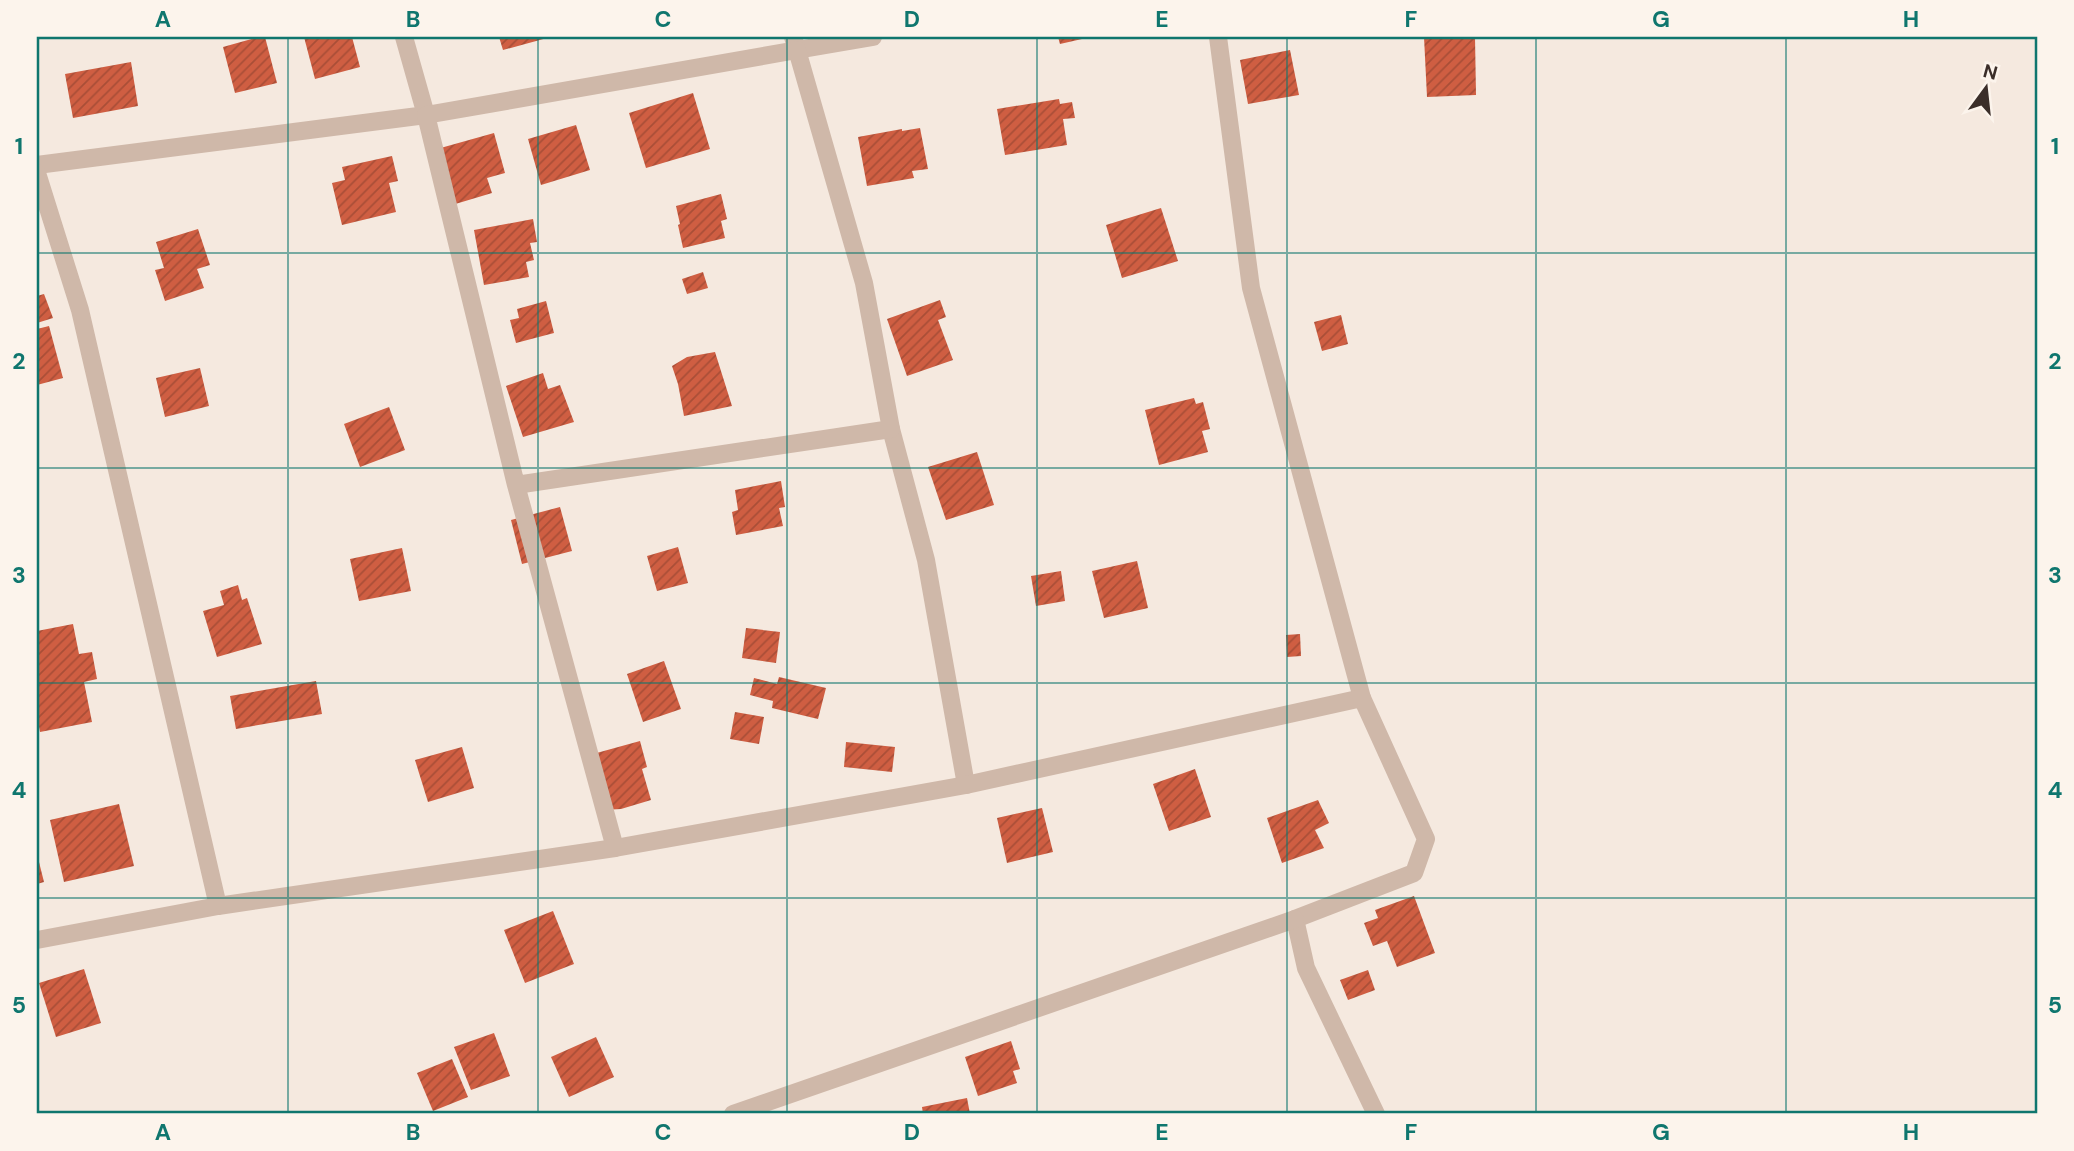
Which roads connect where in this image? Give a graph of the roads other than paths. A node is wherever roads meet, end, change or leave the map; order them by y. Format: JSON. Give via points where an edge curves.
{"nodes":[{"id":1,"x":404,"y":37,"type":"edge"},
{"id":2,"x":873,"y":37,"type":"edge"},
{"id":3,"x":1218,"y":37,"type":"edge"},
{"id":4,"x":795,"y":43,"type":"edge"},
{"id":5,"x":426,"y":115,"type":"junction"},
{"id":6,"x":37,"y":165,"type":"edge"},
{"id":7,"x":37,"y":173,"type":"edge"},
{"id":8,"x":891,"y":429,"type":"junction"},
{"id":9,"x":516,"y":485,"type":"junction"},
{"id":10,"x":1362,"y":698,"type":"junction"},
{"id":11,"x":966,"y":785,"type":"junction"},
{"id":12,"x":615,"y":848,"type":"junction"},
{"id":13,"x":218,"y":906,"type":"junction"},
{"id":14,"x":1296,"y":919,"type":"junction"},
{"id":15,"x":37,"y":940,"type":"edge"},
{"id":16,"x":733,"y":1114,"type":"edge"},
{"id":17,"x":1376,"y":1114,"type":"edge"}],
"edges":[{"from":1,"to":5,"type":"street"},
{"from":2,"to":4,"type":"street"},
{"from":3,"to":10,"type":"street","via":[[1251,288]]},
{"from":4,"to":5,"type":"street"},
{"from":4,"to":8,"type":"street","via":[[864,283]]},
{"from":5,"to":6,"type":"street"},
{"from":5,"to":9,"type":"street"},
{"from":7,"to":13,"type":"street","via":[[80,310]]},
{"from":8,"to":9,"type":"street"},
{"from":8,"to":11,"type":"street","via":[[926,560]]},
{"from":9,"to":12,"type":"street"},
{"from":10,"to":11,"type":"street"},
{"from":10,"to":14,"type":"street","via":[[1426,839],[1414,873]]},
{"from":11,"to":12,"type":"street"},
{"from":12,"to":13,"type":"street"},
{"from":13,"to":15,"type":"street"},
{"from":14,"to":16,"type":"street"},
{"from":14,"to":17,"type":"street","via":[[1306,968]]}]}
